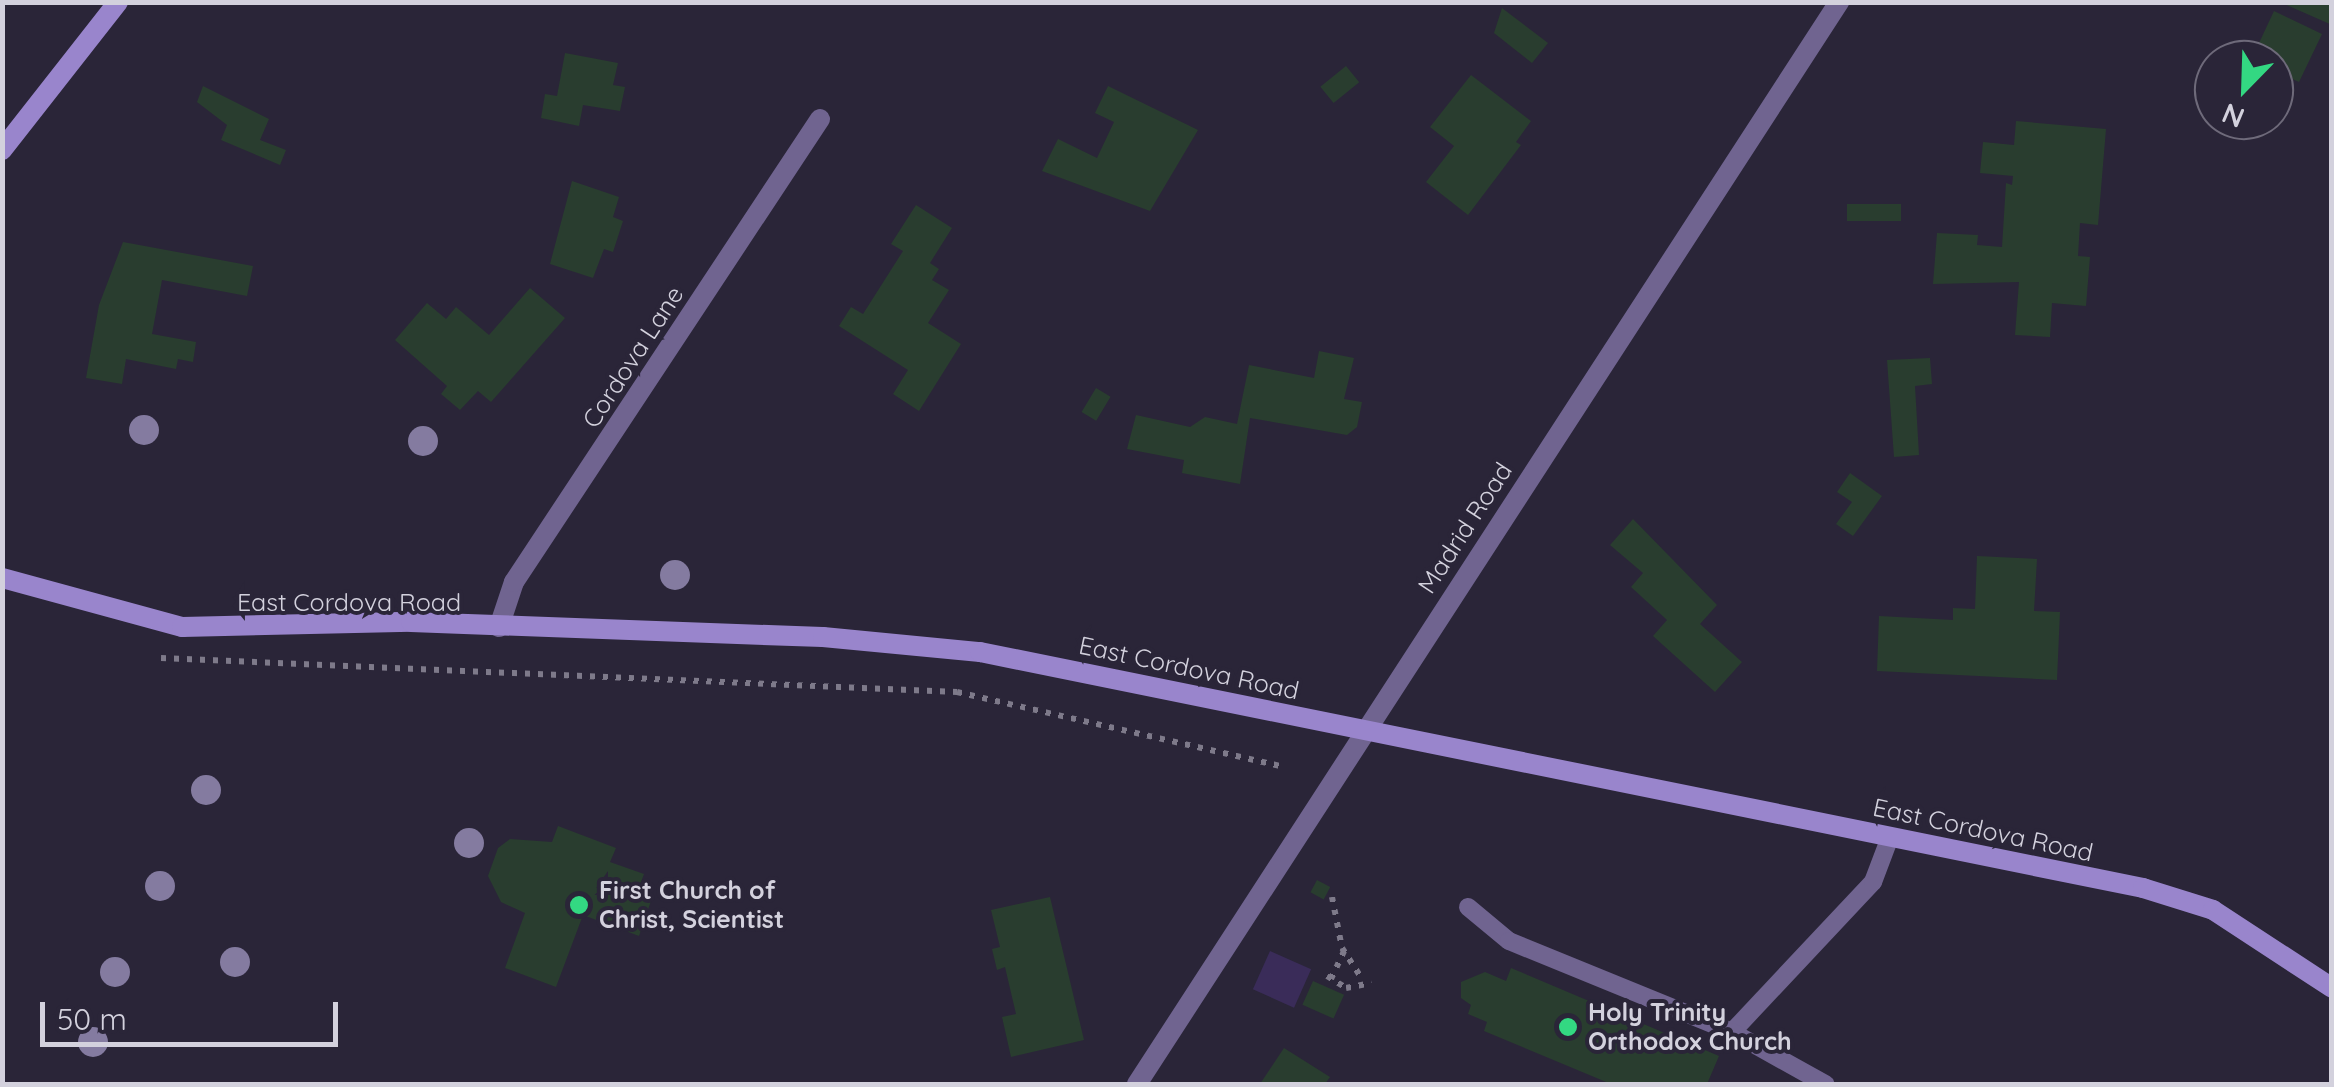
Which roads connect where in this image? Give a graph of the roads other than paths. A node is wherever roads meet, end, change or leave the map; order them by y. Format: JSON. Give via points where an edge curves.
{"nodes":[{"id":1,"x":118,"y":2,"type":"edge"},
{"id":2,"x":1839,"y":2,"type":"edge"},
{"id":3,"x":820,"y":119,"type":"dead end"},
{"id":4,"x":2,"y":150,"type":"edge"},
{"id":5,"x":2,"y":578,"type":"edge"},
{"id":6,"x":500,"y":627,"type":"junction"},
{"id":7,"x":1362,"y":730,"type":"junction"},
{"id":8,"x":1890,"y":837,"type":"junction"},
{"id":9,"x":1468,"y":907,"type":"dead end"},
{"id":10,"x":2332,"y":988,"type":"edge"},
{"id":11,"x":1732,"y":1032,"type":"junction"},
{"id":12,"x":1138,"y":1084,"type":"edge"},
{"id":13,"x":1825,"y":1084,"type":"edge"}],
"edges":[{"from":1,"to":4,"type":"street"},
{"from":2,"to":7,"type":"street","name":"Madrid Road"},
{"from":3,"to":6,"type":"street","name":"Cordova Lane","via":[[514,582]]},
{"from":5,"to":6,"type":"street","name":"East Cordova Road","via":[[182,627]]},
{"from":6,"to":7,"type":"street","name":"East Cordova Road","via":[[823,637],[946,648]]},
{"from":7,"to":8,"type":"street","name":"East Cordova Road"},
{"from":7,"to":12,"type":"street","name":"Madrid Road"},
{"from":8,"to":10,"type":"street","name":"East Cordova Road","via":[[2213,910]]},
{"from":8,"to":11,"type":"lane","via":[[1874,882]]},
{"from":9,"to":11,"type":"lane","via":[[1508,940]]},
{"from":11,"to":13,"type":"lane"}]}
